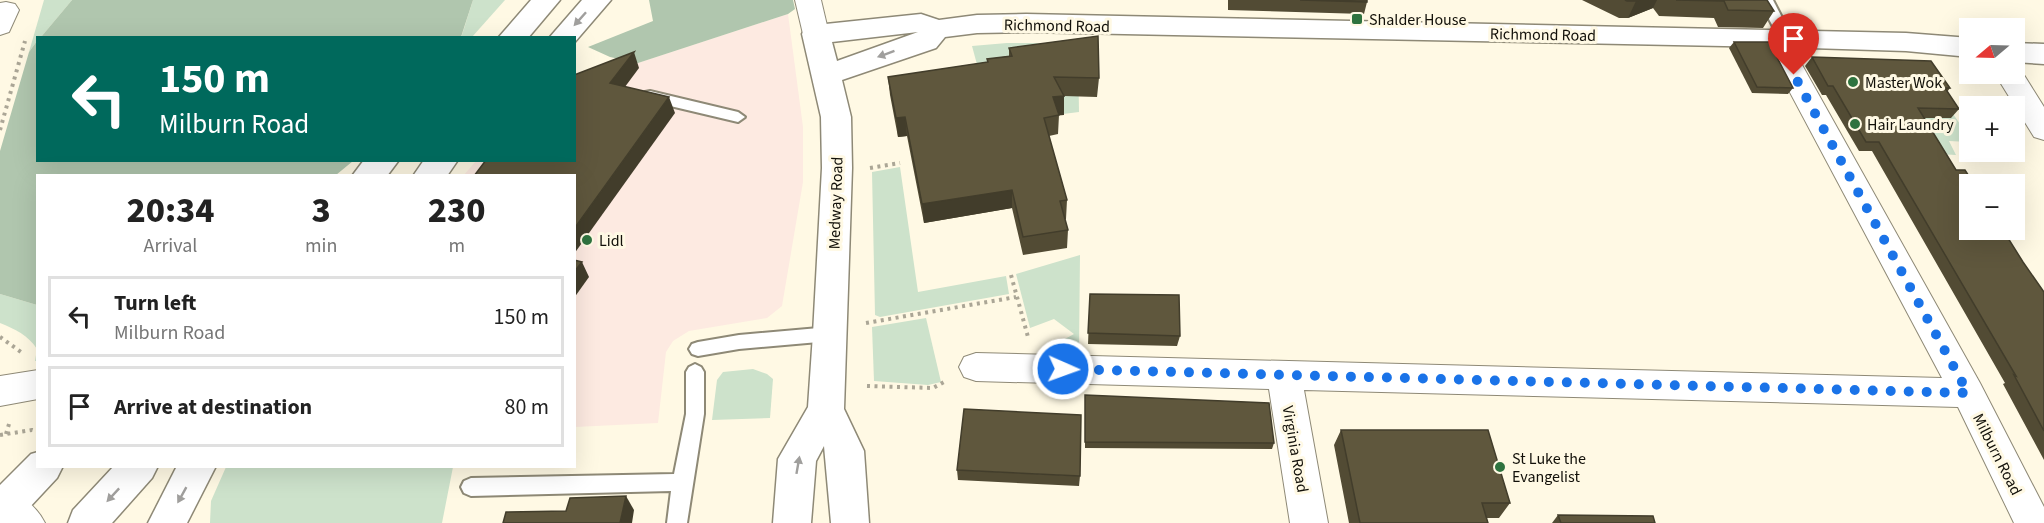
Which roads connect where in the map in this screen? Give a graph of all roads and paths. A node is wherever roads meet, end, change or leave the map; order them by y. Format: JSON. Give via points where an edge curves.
{"nodes":[{"id":1,"x":546,"y":0,"type":"edge"},
{"id":2,"x":597,"y":0,"type":"edge"},
{"id":3,"x":808,"y":0,"type":"edge"},
{"id":4,"x":1766,"y":0,"type":"edge"},
{"id":5,"x":936,"y":29,"type":"junction"},
{"id":6,"x":816,"y":34,"type":"junction"},
{"id":7,"x":514,"y":36,"type":"edge"},
{"id":8,"x":565,"y":36,"type":"edge"},
{"id":9,"x":1780,"y":38,"type":"junction"},
{"id":10,"x":26,"y":39,"type":"dead end"},
{"id":11,"x":1959,"y":47,"type":"edge"},
{"id":12,"x":2025,"y":53,"type":"edge"},
{"id":13,"x":2044,"y":54,"type":"edge"},
{"id":14,"x":826,"y":75,"type":"junction"},
{"id":15,"x":2014,"y":84,"type":"edge"},
{"id":16,"x":637,"y":93,"type":"edge"},
{"id":17,"x":738,"y":117,"type":"dead end"},
{"id":18,"x":0,"y":130,"type":"edge"},
{"id":19,"x":2044,"y":130,"type":"edge"},
{"id":20,"x":382,"y":162,"type":"edge"},
{"id":21,"x":441,"y":162,"type":"edge"},
{"id":22,"x":900,"y":163,"type":"dead end"},
{"id":23,"x":866,"y":168,"type":"dead end"},
{"id":24,"x":369,"y":174,"type":"edge"},
{"id":25,"x":430,"y":174,"type":"edge"},
{"id":26,"x":1011,"y":275,"type":"dead end"},
{"id":27,"x":1016,"y":297,"type":"junction"},
{"id":28,"x":866,"y":323,"type":"dead end"},
{"id":29,"x":830,"y":334,"type":"junction"},
{"id":30,"x":0,"y":337,"type":"edge"},
{"id":31,"x":698,"y":348,"type":"dead end"},
{"id":32,"x":976,"y":366,"type":"joint"},
{"id":33,"x":1063,"y":369,"type":"junction"},
{"id":34,"x":32,"y":370,"type":"edge"},
{"id":35,"x":695,"y":372,"type":"dead end"},
{"id":36,"x":1284,"y":375,"type":"junction"},
{"id":37,"x":867,"y":386,"type":"dead end"},
{"id":38,"x":0,"y":391,"type":"edge"},
{"id":39,"x":1968,"y":393,"type":"junction"},
{"id":40,"x":826,"y":409,"type":"junction"},
{"id":41,"x":36,"y":431,"type":"edge"},
{"id":42,"x":0,"y":435,"type":"edge"},
{"id":43,"x":42,"y":468,"type":"edge"},
{"id":44,"x":137,"y":468,"type":"edge"},
{"id":45,"x":196,"y":468,"type":"edge"},
{"id":46,"x":682,"y":482,"type":"junction"},
{"id":47,"x":471,"y":487,"type":"dead end"},
{"id":48,"x":8,"y":511,"type":"edge"},
{"id":49,"x":87,"y":523,"type":"edge"},
{"id":50,"x":167,"y":523,"type":"edge"},
{"id":51,"x":677,"y":523,"type":"edge"},
{"id":52,"x":792,"y":523,"type":"edge"},
{"id":53,"x":850,"y":523,"type":"edge"},
{"id":54,"x":1309,"y":523,"type":"edge"},
{"id":55,"x":2033,"y":523,"type":"edge"}],
"edges":[{"from":1,"to":7,"type":"street"},
{"from":2,"to":8,"type":"street","one_way":true},
{"from":3,"to":6,"type":"street","name":"Medway Road"},
{"from":4,"to":9,"type":"lane"},
{"from":5,"to":6,"type":"street","name":"Richmond Road","via":[[921,23]]},
{"from":5,"to":9,"type":"street","name":"Richmond Road","via":[[1026,23]]},
{"from":5,"to":14,"type":"street","name":"Richmond Road","one_way":true,"via":[[926,41]]},
{"from":6,"to":14,"type":"street","name":"Medway Road"},
{"from":9,"to":11,"type":"street","name":"Richmond Road"},
{"from":9,"to":39,"type":"street","name":"Milburn Road"},
{"from":10,"to":18,"type":"path"},
{"from":12,"to":13,"type":"street"},
{"from":14,"to":29,"type":"street","name":"Medway Road","via":[[836,117],[837,168]]},
{"from":15,"to":19,"type":"street"},
{"from":16,"to":17,"type":"lane"},
{"from":20,"to":24,"type":"street"},
{"from":21,"to":25,"type":"street"},
{"from":22,"to":23,"type":"path"},
{"from":26,"to":27,"type":"path"},
{"from":27,"to":28,"type":"path"},
{"from":27,"to":33,"type":"path","via":[[1027,336],[1036,344],[1063,354]]},
{"from":29,"to":31,"type":"lane"},
{"from":29,"to":40,"type":"street","name":"Medway Road"},
{"from":30,"to":34,"type":"path","via":[[10,342]]},
{"from":32,"to":33,"type":"street"},
{"from":32,"to":37,"type":"path","via":[[933,388]]},
{"from":33,"to":36,"type":"street"},
{"from":34,"to":38,"type":"street"},
{"from":35,"to":46,"type":"lane","via":[[695,414]]},
{"from":36,"to":39,"type":"street"},
{"from":36,"to":54,"type":"street","name":"Virginia Road"},
{"from":39,"to":55,"type":"street","name":"Milburn Road"},
{"from":52,"to":40,"type":"street","name":"Medway Road","one_way":true,"via":[[798,459]]},
{"from":40,"to":53,"type":"street","name":"Medway Road","via":[[845,452]]},
{"from":41,"to":42,"type":"path"},
{"from":43,"to":48,"type":"street"},
{"from":44,"to":49,"type":"street","one_way":true},
{"from":45,"to":50,"type":"street","one_way":true},
{"from":46,"to":47,"type":"lane"},
{"from":46,"to":51,"type":"lane"}]}
